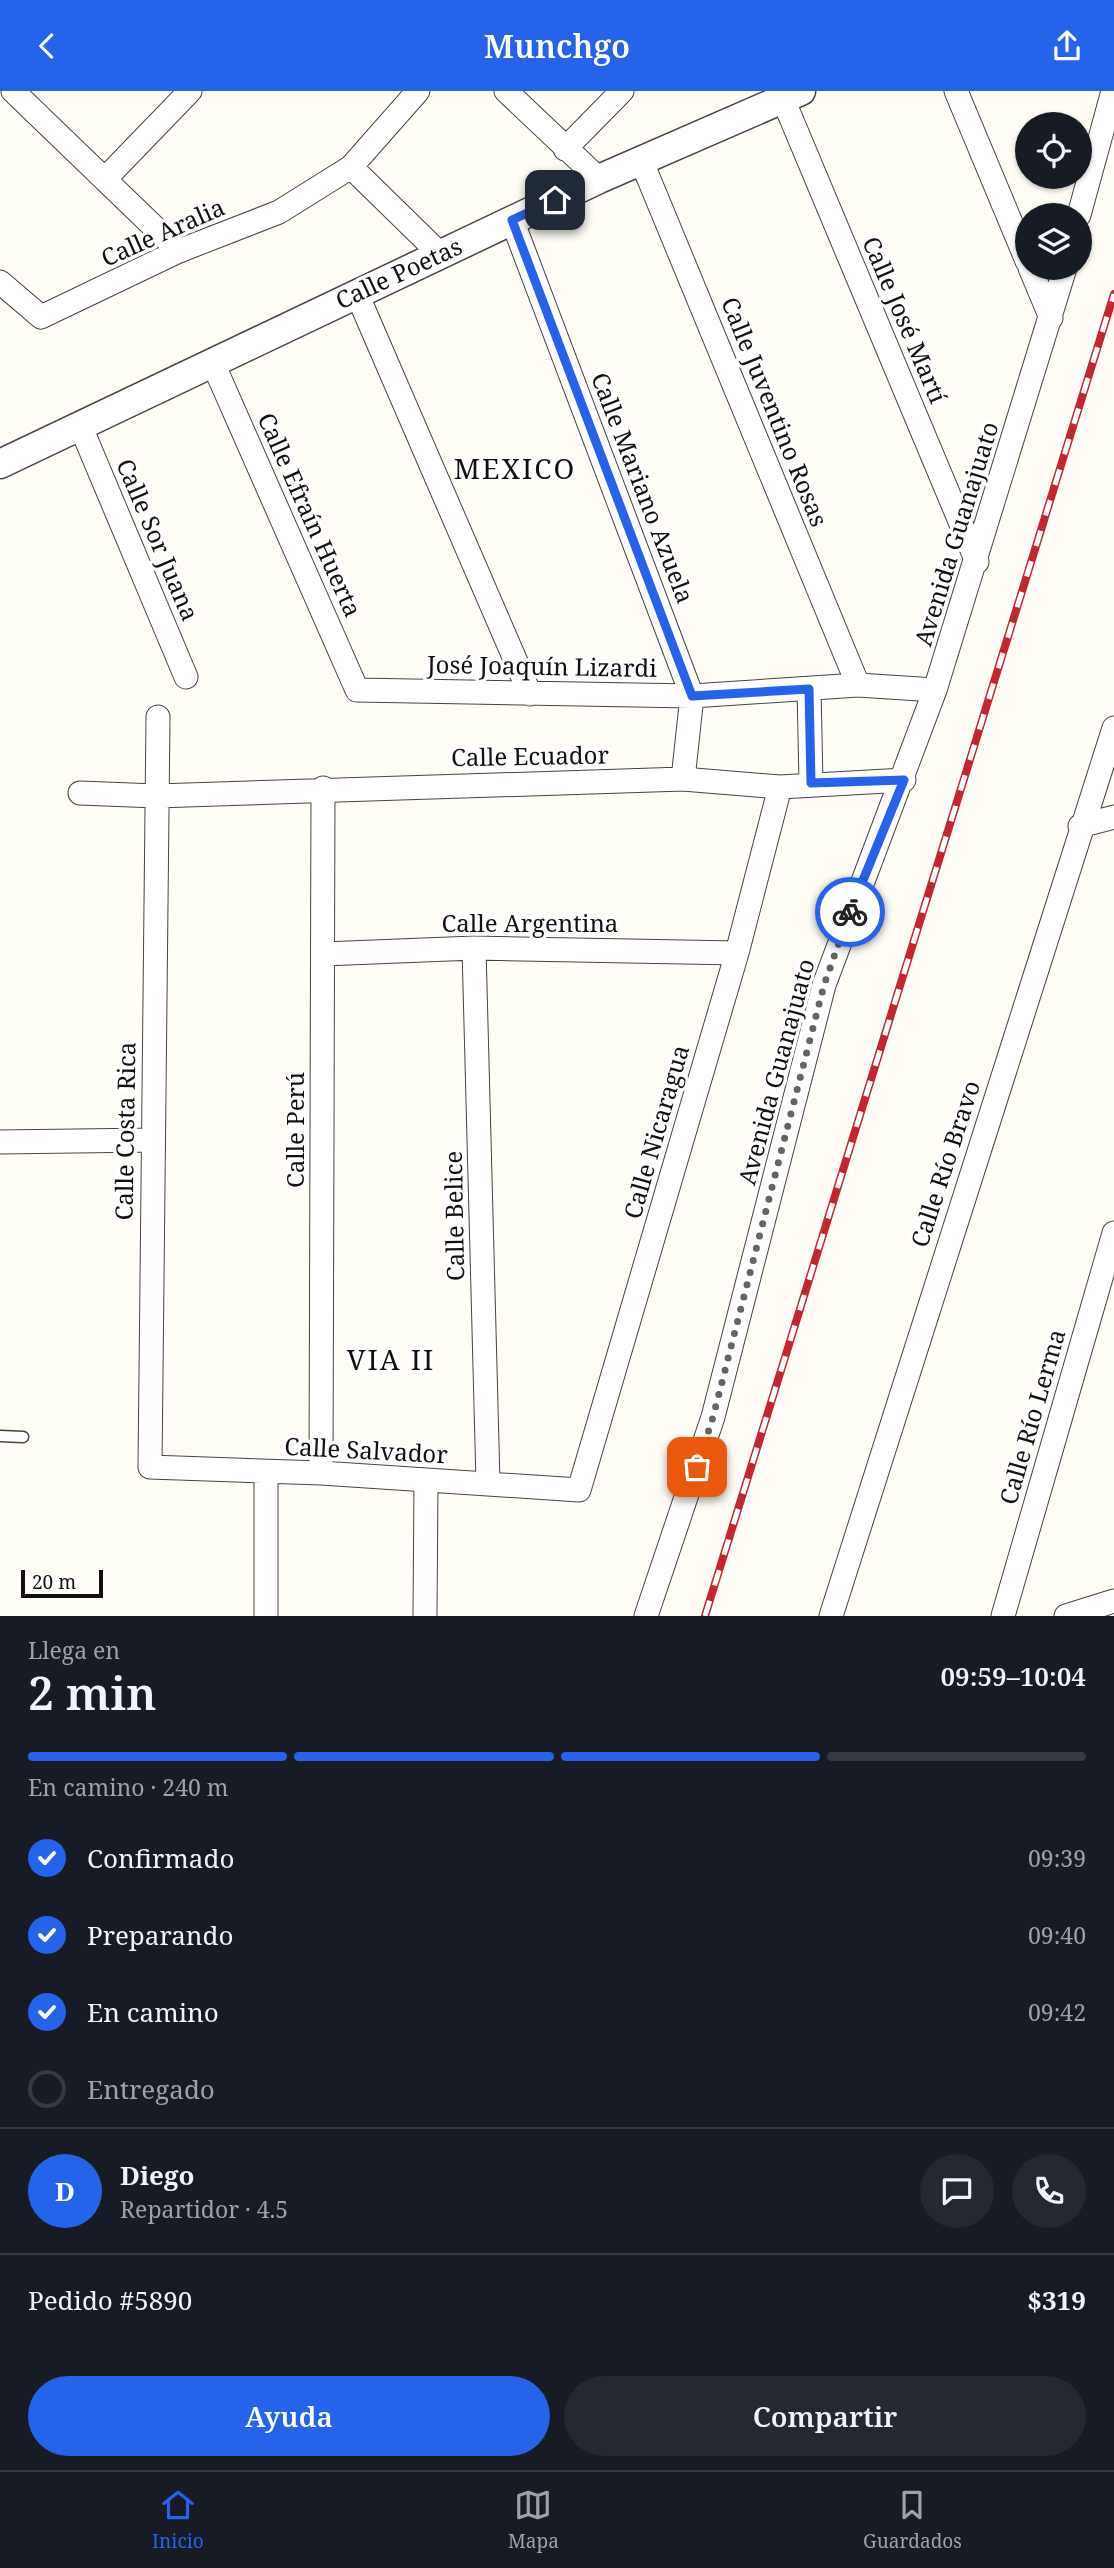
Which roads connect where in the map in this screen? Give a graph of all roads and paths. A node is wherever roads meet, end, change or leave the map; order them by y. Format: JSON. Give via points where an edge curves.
{"nodes":[{"id":1,"x":13,"y":91,"type":"edge"},
{"id":2,"x":190,"y":91,"type":"edge"},
{"id":3,"x":418,"y":91,"type":"edge"},
{"id":4,"x":506,"y":91,"type":"edge"},
{"id":5,"x":622,"y":91,"type":"edge"},
{"id":6,"x":956,"y":91,"type":"edge"},
{"id":7,"x":1113,"y":91,"type":"edge"},
{"id":8,"x":792,"y":95,"type":"edge"},
{"id":9,"x":565,"y":149,"type":"junction"},
{"id":10,"x":641,"y":160,"type":"junction"},
{"id":11,"x":351,"y":167,"type":"junction"},
{"id":12,"x":105,"y":179,"type":"junction"},
{"id":13,"x":598,"y":179,"type":"junction"},
{"id":14,"x":1082,"y":203,"type":"edge"},
{"id":15,"x":512,"y":220,"type":"junction"},
{"id":16,"x":1015,"y":232,"type":"edge"},
{"id":17,"x":179,"y":251,"type":"junction"},
{"id":18,"x":442,"y":255,"type":"junction"},
{"id":19,"x":1035,"y":280,"type":"edge"},
{"id":20,"x":1062,"y":280,"type":"edge"},
{"id":21,"x":0,"y":282,"type":"edge"},
{"id":22,"x":358,"y":294,"type":"junction"},
{"id":23,"x":1051,"y":319,"type":"junction"},
{"id":24,"x":212,"y":361,"type":"junction"},
{"id":25,"x":80,"y":425,"type":"junction"},
{"id":26,"x":0,"y":464,"type":"edge"},
{"id":27,"x":977,"y":562,"type":"junction"},
{"id":28,"x":186,"y":677,"type":"dead end"},
{"id":29,"x":858,"y":685,"type":"junction"},
{"id":30,"x":809,"y":689,"type":"junction"},
{"id":31,"x":357,"y":690,"type":"joint"},
{"id":32,"x":935,"y":690,"type":"junction"},
{"id":33,"x":530,"y":694,"type":"junction"},
{"id":34,"x":692,"y":696,"type":"junction"},
{"id":35,"x":158,"y":717,"type":"dead end"},
{"id":36,"x":1114,"y":728,"type":"edge"},
{"id":37,"x":683,"y":779,"type":"junction"},
{"id":38,"x":904,"y":780,"type":"junction"},
{"id":39,"x":811,"y":783,"type":"junction"},
{"id":40,"x":780,"y":787,"type":"junction"},
{"id":41,"x":323,"y":788,"type":"junction"},
{"id":42,"x":80,"y":793,"type":"dead end"},
{"id":43,"x":156,"y":796,"type":"junction"},
{"id":44,"x":1114,"y":817,"type":"edge"},
{"id":45,"x":1080,"y":826,"type":"junction"},
{"id":46,"x":474,"y":948,"type":"junction"},
{"id":47,"x":737,"y":953,"type":"junction"},
{"id":48,"x":323,"y":954,"type":"junction"},
{"id":49,"x":152,"y":1140,"type":"junction"},
{"id":50,"x":0,"y":1142,"type":"edge"},
{"id":51,"x":1114,"y":1233,"type":"edge"},
{"id":52,"x":0,"y":1436,"type":"edge"},
{"id":53,"x":23,"y":1437,"type":"dead end"},
{"id":54,"x":149,"y":1467,"type":"joint"},
{"id":55,"x":266,"y":1473,"type":"junction"},
{"id":56,"x":321,"y":1473,"type":"junction"},
{"id":57,"x":426,"y":1481,"type":"junction"},
{"id":58,"x":488,"y":1482,"type":"junction"},
{"id":59,"x":579,"y":1490,"type":"joint"},
{"id":60,"x":1114,"y":1601,"type":"edge"},
{"id":61,"x":267,"y":1616,"type":"edge"},
{"id":62,"x":425,"y":1616,"type":"edge"},
{"id":63,"x":646,"y":1616,"type":"edge"},
{"id":64,"x":831,"y":1616,"type":"edge"},
{"id":65,"x":1003,"y":1616,"type":"edge"},
{"id":66,"x":1066,"y":1616,"type":"edge"}],
"edges":[{"from":1,"to":12,"type":"street"},
{"from":2,"to":12,"type":"street"},
{"from":3,"to":11,"type":"street","name":"Calle Aralia"},
{"from":4,"to":9,"type":"street"},
{"from":5,"to":9,"type":"street"},
{"from":6,"to":16,"type":"street"},
{"from":7,"to":14,"type":"street"},
{"from":8,"to":10,"type":"street","name":"Calle Poetas"},
{"from":8,"to":27,"type":"street","name":"Calle José Martí"},
{"from":9,"to":13,"type":"street"},
{"from":10,"to":13,"type":"street","name":"Calle Poetas"},
{"from":10,"to":29,"type":"street","name":"Calle Juventino Rosas"},
{"from":11,"to":17,"type":"street","name":"Calle Aralia","via":[[279,212]]},
{"from":11,"to":18,"type":"street"},
{"from":12,"to":17,"type":"street"},
{"from":13,"to":15,"type":"street","name":"Calle Poetas"},
{"from":15,"to":18,"type":"street","name":"Calle Poetas"},
{"from":15,"to":34,"type":"street","name":"Calle Mariano Azuela"},
{"from":17,"to":21,"type":"street","name":"Calle Aralia","via":[[41,317]]},
{"from":18,"to":22,"type":"street","name":"Calle Poetas"},
{"from":19,"to":23,"type":"street"},
{"from":20,"to":23,"type":"street","name":"Avenida Guanajuato"},
{"from":22,"to":24,"type":"street","name":"Calle Poetas"},
{"from":22,"to":33,"type":"street"},
{"from":23,"to":27,"type":"street","name":"Avenida Guanajuato"},
{"from":24,"to":25,"type":"street","name":"Calle Poetas"},
{"from":24,"to":31,"type":"street","name":"Calle Efraín Huerta"},
{"from":25,"to":26,"type":"street","name":"Calle Poetas"},
{"from":25,"to":28,"type":"street","name":"Calle Sor Juana"},
{"from":27,"to":32,"type":"street","name":"Avenida Guanajuato"},
{"from":29,"to":30,"type":"street","name":"José Joaquín Lizardi"},
{"from":29,"to":32,"type":"street","name":"José Joaquín Lizardi"},
{"from":30,"to":34,"type":"street","name":"José Joaquín Lizardi"},
{"from":30,"to":39,"type":"street"},
{"from":31,"to":33,"type":"street","name":"José Joaquín Lizardi"},
{"from":32,"to":38,"type":"street","name":"Avenida Guanajuato"},
{"from":33,"to":34,"type":"street","name":"José Joaquín Lizardi"},
{"from":34,"to":37,"type":"street","name":"Calle Mariano Azuela"},
{"from":35,"to":43,"type":"street","name":"Calle Costa Rica"},
{"from":36,"to":45,"type":"street","name":"Calle Río Bravo"},
{"from":37,"to":40,"type":"street","name":"Calle Ecuador"},
{"from":37,"to":41,"type":"street","name":"Calle Ecuador"},
{"from":38,"to":39,"type":"street","name":"Calle Ecuador"},
{"from":38,"to":63,"type":"street","name":"Avenida Guanajuato","via":[[824,985],[713,1417]]},
{"from":39,"to":40,"type":"street","name":"Calle Ecuador"},
{"from":40,"to":47,"type":"street","name":"Calle Nicaragua"},
{"from":41,"to":43,"type":"street","name":"Calle Ecuador"},
{"from":41,"to":48,"type":"street","name":"Calle Perú"},
{"from":42,"to":43,"type":"street","name":"Calle Ecuador"},
{"from":43,"to":49,"type":"street","name":"Calle Costa Rica"},
{"from":44,"to":45,"type":"street"},
{"from":45,"to":64,"type":"street","name":"Calle Río Bravo"},
{"from":46,"to":47,"type":"street","name":"Calle Argentina"},
{"from":46,"to":48,"type":"street","name":"Calle Argentina"},
{"from":46,"to":58,"type":"street","name":"Calle Belice"},
{"from":47,"to":59,"type":"street","name":"Calle Nicaragua"},
{"from":48,"to":56,"type":"street","name":"Calle Perú"},
{"from":49,"to":50,"type":"street"},
{"from":49,"to":54,"type":"street","name":"Calle Costa Rica"},
{"from":51,"to":65,"type":"street","name":"Calle Río Lerma"},
{"from":52,"to":53,"type":"lane"},
{"from":54,"to":55,"type":"street","name":"Calle Salvador"},
{"from":55,"to":56,"type":"street","name":"Calle Salvador"},
{"from":55,"to":61,"type":"street"},
{"from":56,"to":57,"type":"street","name":"Calle Salvador"},
{"from":57,"to":58,"type":"street","name":"Calle Salvador"},
{"from":57,"to":62,"type":"street"},
{"from":58,"to":59,"type":"street","name":"Calle Salvador"},
{"from":60,"to":66,"type":"street"}]}
